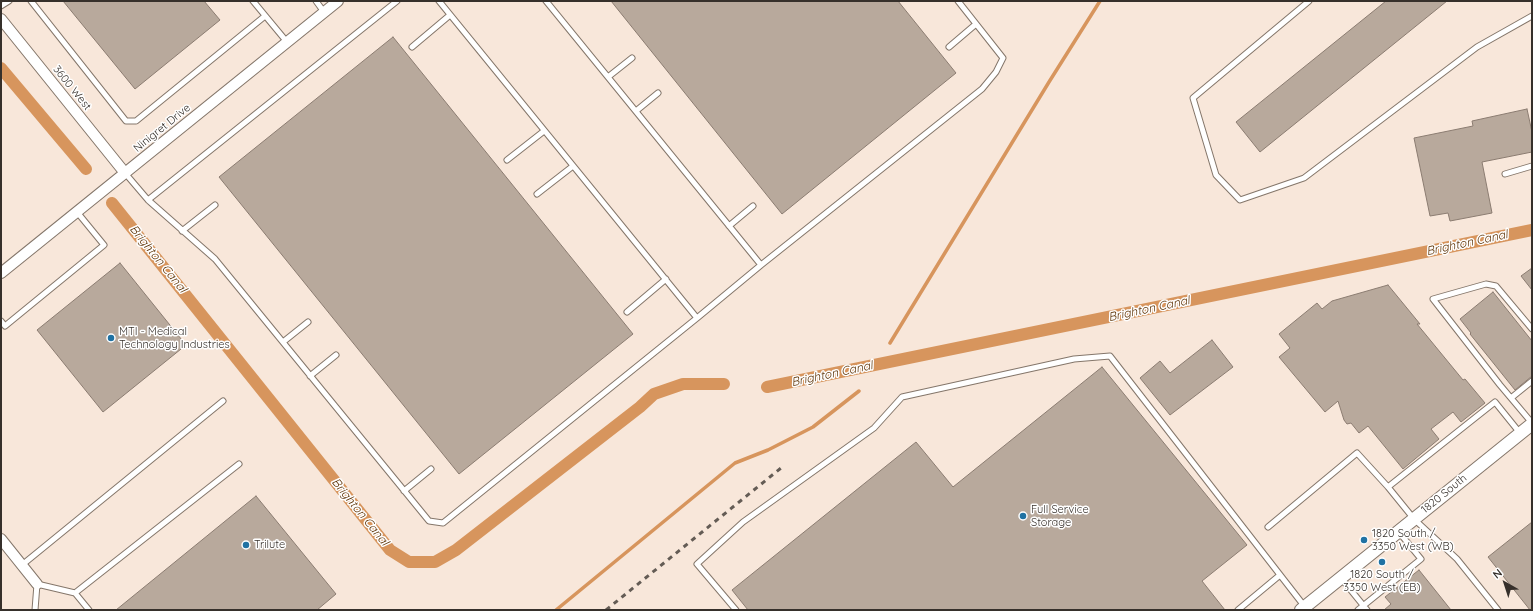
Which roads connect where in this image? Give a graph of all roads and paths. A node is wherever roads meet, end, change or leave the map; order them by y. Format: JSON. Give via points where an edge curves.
{"nodes":[{"id":1,"x":9,"y":1,"type":"edge"},
{"id":2,"x":31,"y":1,"type":"edge"},
{"id":3,"x":253,"y":1,"type":"edge"},
{"id":4,"x":316,"y":1,"type":"edge"},
{"id":5,"x":338,"y":1,"type":"edge"},
{"id":6,"x":397,"y":1,"type":"edge"},
{"id":7,"x":439,"y":1,"type":"edge"},
{"id":8,"x":546,"y":1,"type":"edge"},
{"id":9,"x":958,"y":1,"type":"edge"},
{"id":10,"x":1309,"y":1,"type":"edge"},
{"id":11,"x":1,"y":6,"type":"edge"},
{"id":12,"x":324,"y":12,"type":"junction"},
{"id":13,"x":450,"y":15,"type":"junction"},
{"id":14,"x":265,"y":16,"type":"junction"},
{"id":15,"x":1532,"y":16,"type":"edge"},
{"id":16,"x":1,"y":19,"type":"edge"},
{"id":17,"x":976,"y":24,"type":"junction"},
{"id":18,"x":287,"y":42,"type":"junction"},
{"id":19,"x":412,"y":47,"type":"dead end"},
{"id":20,"x":949,"y":47,"type":"dead end"},
{"id":21,"x":632,"y":58,"type":"dead end"},
{"id":22,"x":608,"y":77,"type":"junction"},
{"id":23,"x":658,"y":93,"type":"dead end"},
{"id":24,"x":636,"y":111,"type":"junction"},
{"id":25,"x":544,"y":131,"type":"junction"},
{"id":26,"x":508,"y":160,"type":"dead end"},
{"id":27,"x":573,"y":166,"type":"junction"},
{"id":28,"x":1532,"y":166,"type":"edge"},
{"id":29,"x":125,"y":173,"type":"junction"},
{"id":30,"x":1505,"y":174,"type":"dead end"},
{"id":31,"x":537,"y":194,"type":"dead end"},
{"id":32,"x":148,"y":200,"type":"junction"},
{"id":33,"x":215,"y":205,"type":"dead end"},
{"id":34,"x":753,"y":206,"type":"dead end"},
{"id":35,"x":76,"y":212,"type":"junction"},
{"id":36,"x":729,"y":226,"type":"junction"},
{"id":37,"x":182,"y":230,"type":"junction"},
{"id":38,"x":761,"y":265,"type":"junction"},
{"id":39,"x":1,"y":273,"type":"edge"},
{"id":40,"x":666,"y":279,"type":"junction"},
{"id":41,"x":627,"y":312,"type":"dead end"},
{"id":42,"x":697,"y":318,"type":"junction"},
{"id":43,"x":1,"y":321,"type":"edge"},
{"id":44,"x":308,"y":322,"type":"dead end"},
{"id":45,"x":1532,"y":329,"type":"edge"},
{"id":46,"x":283,"y":342,"type":"junction"},
{"id":47,"x":336,"y":355,"type":"dead end"},
{"id":48,"x":310,"y":376,"type":"junction"},
{"id":49,"x":1532,"y":381,"type":"edge"},
{"id":50,"x":1511,"y":398,"type":"junction"},
{"id":51,"x":222,"y":401,"type":"dead end"},
{"id":52,"x":1532,"y":423,"type":"edge"},
{"id":53,"x":1520,"y":433,"type":"junction"},
{"id":54,"x":239,"y":464,"type":"dead end"},
{"id":55,"x":431,"y":470,"type":"dead end"},
{"id":56,"x":1388,"y":487,"type":"junction"},
{"id":57,"x":404,"y":491,"type":"junction"},
{"id":58,"x":1414,"y":519,"type":"junction"},
{"id":59,"x":1268,"y":527,"type":"dead end"},
{"id":60,"x":1398,"y":531,"type":"junction"},
{"id":61,"x":1,"y":539,"type":"edge"},
{"id":62,"x":22,"y":565,"type":"junction"},
{"id":63,"x":1280,"y":575,"type":"junction"},
{"id":64,"x":1341,"y":578,"type":"junction"},
{"id":65,"x":37,"y":584,"type":"junction"},
{"id":66,"x":75,"y":593,"type":"junction"},
{"id":67,"x":1303,"y":608,"type":"edge"},
{"id":68,"x":1365,"y":608,"type":"edge"},
{"id":69,"x":35,"y":610,"type":"edge"},
{"id":70,"x":89,"y":610,"type":"edge"},
{"id":71,"x":736,"y":610,"type":"edge"},
{"id":72,"x":1238,"y":610,"type":"edge"},
{"id":73,"x":1358,"y":610,"type":"edge"},
{"id":74,"x":1498,"y":610,"type":"edge"}],
"edges":[{"from":1,"to":11,"type":"lane"},
{"from":2,"to":14,"type":"lane","via":[[126,121],[136,121]]},
{"from":3,"to":14,"type":"lane"},
{"from":4,"to":12,"type":"lane"},
{"from":5,"to":12,"type":"street","name":"Ninigret Drive"},
{"from":6,"to":32,"type":"lane"},
{"from":7,"to":13,"type":"lane"},
{"from":8,"to":22,"type":"lane"},
{"from":9,"to":17,"type":"lane"},
{"from":10,"to":15,"type":"lane","via":[[1193,98],[1216,175],[1240,200],[1304,178],[1477,47]]},
{"from":12,"to":18,"type":"street","name":"Ninigret Drive"},
{"from":13,"to":19,"type":"lane"},
{"from":13,"to":25,"type":"lane"},
{"from":14,"to":18,"type":"lane"},
{"from":16,"to":29,"type":"street","name":"3600 West"},
{"from":17,"to":20,"type":"lane"},
{"from":17,"to":38,"type":"lane","via":[[1003,58],[996,72],[982,89]]},
{"from":18,"to":29,"type":"street","name":"Ninigret Drive"},
{"from":21,"to":22,"type":"lane"},
{"from":22,"to":24,"type":"lane"},
{"from":23,"to":24,"type":"lane"},
{"from":24,"to":36,"type":"lane"},
{"from":25,"to":26,"type":"lane"},
{"from":25,"to":27,"type":"lane"},
{"from":27,"to":31,"type":"lane"},
{"from":27,"to":40,"type":"lane"},
{"from":28,"to":30,"type":"lane"},
{"from":29,"to":32,"type":"lane"},
{"from":29,"to":35,"type":"street","name":"Ninigret Drive"},
{"from":32,"to":37,"type":"lane"},
{"from":33,"to":37,"type":"lane"},
{"from":34,"to":36,"type":"lane"},
{"from":35,"to":39,"type":"street","name":"Ninigret Drive"},
{"from":35,"to":43,"type":"lane","via":[[104,245],[5,326]]},
{"from":36,"to":38,"type":"lane"},
{"from":37,"to":46,"type":"lane","via":[[215,259]]},
{"from":38,"to":42,"type":"lane"},
{"from":40,"to":41,"type":"lane"},
{"from":40,"to":42,"type":"lane"},
{"from":42,"to":57,"type":"lane","via":[[443,523],[429,521]]},
{"from":44,"to":46,"type":"lane"},
{"from":45,"to":50,"type":"lane","via":[[1496,286],[1486,284],[1433,299]]},
{"from":46,"to":48,"type":"lane"},
{"from":47,"to":48,"type":"lane"},
{"from":48,"to":57,"type":"lane"},
{"from":49,"to":50,"type":"lane"},
{"from":50,"to":52,"type":"lane"},
{"from":51,"to":62,"type":"lane"},
{"from":52,"to":53,"type":"street","name":"1820 South"},
{"from":53,"to":56,"type":"lane","via":[[1495,402]]},
{"from":53,"to":58,"type":"street","name":"1820 South"},
{"from":54,"to":66,"type":"lane"},
{"from":55,"to":57,"type":"lane"},
{"from":56,"to":58,"type":"lane"},
{"from":56,"to":59,"type":"lane","via":[[1357,453]]},
{"from":58,"to":60,"type":"street","name":"1820 South"},
{"from":58,"to":74,"type":"lane","via":[[1457,559]]},
{"from":60,"to":64,"type":"street","name":"1820 South"},
{"from":60,"to":68,"type":"lane","via":[[1421,559]]},
{"from":61,"to":62,"type":"street"},
{"from":62,"to":65,"type":"street"},
{"from":63,"to":67,"type":"lane"},
{"from":63,"to":71,"type":"lane","via":[[1110,356],[1081,358],[902,398],[874,428],[743,522],[697,564]]},
{"from":63,"to":72,"type":"lane"},
{"from":64,"to":67,"type":"street","name":"1820 South"},
{"from":64,"to":68,"type":"lane"},
{"from":65,"to":66,"type":"lane"},
{"from":65,"to":69,"type":"lane"},
{"from":66,"to":70,"type":"lane"},
{"from":68,"to":73,"type":"lane"}]}
